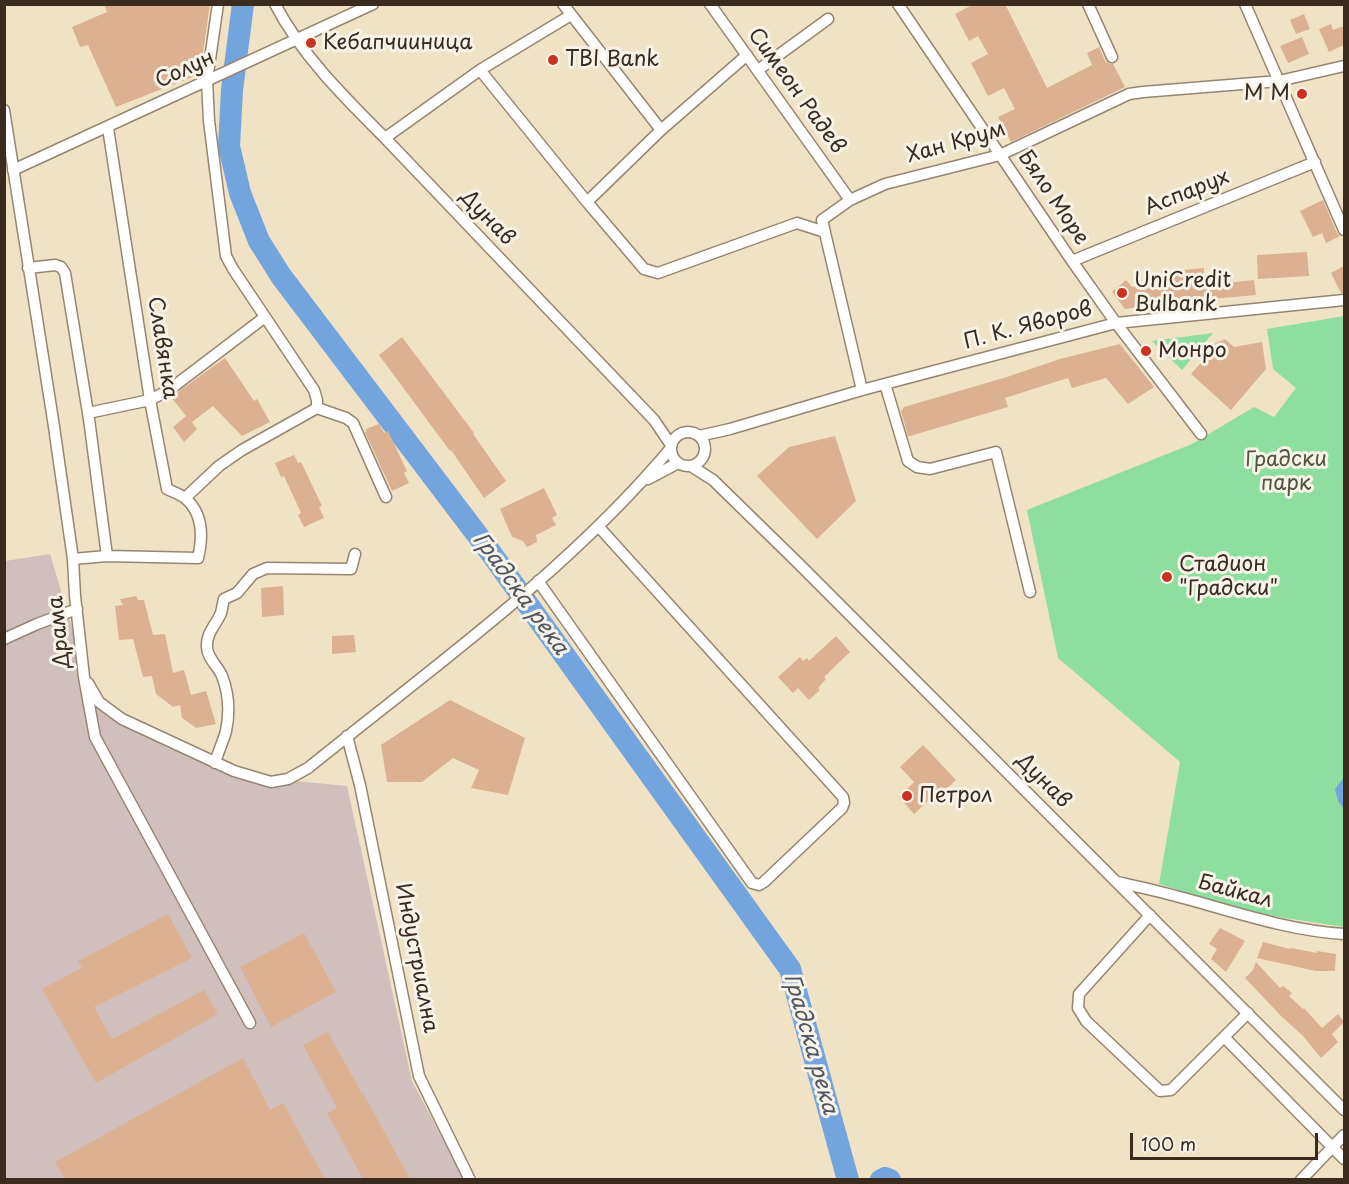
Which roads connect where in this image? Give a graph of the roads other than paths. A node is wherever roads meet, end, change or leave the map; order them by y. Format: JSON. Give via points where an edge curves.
{"nodes":[{"id":1,"x":218,"y":4,"type":"edge"},
{"id":2,"x":275,"y":4,"type":"edge"},
{"id":3,"x":374,"y":4,"type":"edge"},
{"id":4,"x":563,"y":4,"type":"edge"},
{"id":5,"x":710,"y":4,"type":"edge"},
{"id":6,"x":898,"y":4,"type":"edge"},
{"id":7,"x":1088,"y":4,"type":"edge"},
{"id":8,"x":1245,"y":4,"type":"edge"},
{"id":9,"x":571,"y":15,"type":"junction"},
{"id":10,"x":828,"y":19,"type":"dead end"},
{"id":11,"x":296,"y":39,"type":"junction"},
{"id":12,"x":747,"y":55,"type":"junction"},
{"id":13,"x":1112,"y":57,"type":"dead end"},
{"id":14,"x":1344,"y":66,"type":"edge"},
{"id":15,"x":480,"y":70,"type":"junction"},
{"id":16,"x":758,"y":70,"type":"junction"},
{"id":17,"x":207,"y":80,"type":"junction"},
{"id":18,"x":1279,"y":81,"type":"junction"},
{"id":19,"x":4,"y":110,"type":"edge"},
{"id":20,"x":108,"y":128,"type":"junction"},
{"id":21,"x":661,"y":130,"type":"junction"},
{"id":22,"x":385,"y":138,"type":"junction"},
{"id":23,"x":6,"y":140,"type":"edge"},
{"id":24,"x":1000,"y":155,"type":"junction"},
{"id":25,"x":1316,"y":162,"type":"junction"},
{"id":26,"x":13,"y":170,"type":"junction"},
{"id":27,"x":850,"y":200,"type":"junction"},
{"id":28,"x":587,"y":202,"type":"junction"},
{"id":29,"x":1344,"y":230,"type":"edge"},
{"id":30,"x":825,"y":232,"type":"junction"},
{"id":31,"x":1072,"y":261,"type":"junction"},
{"id":32,"x":28,"y":268,"type":"junction"},
{"id":33,"x":1344,"y":300,"type":"edge"},
{"id":34,"x":265,"y":317,"type":"junction"},
{"id":35,"x":1116,"y":323,"type":"junction"},
{"id":36,"x":885,"y":384,"type":"junction"},
{"id":37,"x":862,"y":390,"type":"junction"},
{"id":38,"x":150,"y":400,"type":"junction"},
{"id":39,"x":317,"y":408,"type":"junction"},
{"id":40,"x":88,"y":413,"type":"junction"},
{"id":41,"x":654,"y":420,"type":"junction"},
{"id":42,"x":730,"y":429,"type":"junction"},
{"id":43,"x":679,"y":434,"type":"junction"},
{"id":44,"x":1201,"y":434,"type":"dead end"},
{"id":45,"x":699,"y":436,"type":"junction"},
{"id":46,"x":671,"y":447,"type":"junction"},
{"id":47,"x":705,"y":447,"type":"junction"},
{"id":48,"x":702,"y":459,"type":"junction"},
{"id":49,"x":678,"y":463,"type":"junction"},
{"id":50,"x":691,"y":466,"type":"junction"},
{"id":51,"x":713,"y":480,"type":"junction"},
{"id":52,"x":643,"y":482,"type":"junction"},
{"id":53,"x":386,"y":497,"type":"dead end"},
{"id":54,"x":184,"y":498,"type":"junction"},
{"id":55,"x":598,"y":526,"type":"junction"},
{"id":56,"x":355,"y":554,"type":"dead end"},
{"id":57,"x":107,"y":556,"type":"junction"},
{"id":58,"x":73,"y":559,"type":"junction"},
{"id":59,"x":538,"y":581,"type":"junction"},
{"id":60,"x":1030,"y":592,"type":"dead end"},
{"id":61,"x":77,"y":609,"type":"junction"},
{"id":62,"x":4,"y":639,"type":"edge"},
{"id":63,"x":84,"y":677,"type":"junction"},
{"id":64,"x":347,"y":736,"type":"junction"},
{"id":65,"x":215,"y":763,"type":"junction"},
{"id":66,"x":1117,"y":882,"type":"junction"},
{"id":67,"x":1150,"y":915,"type":"junction"},
{"id":68,"x":1344,"y":934,"type":"edge"},
{"id":69,"x":1248,"y":1013,"type":"junction"},
{"id":70,"x":250,"y":1023,"type":"dead end"},
{"id":71,"x":1224,"y":1037,"type":"junction"},
{"id":72,"x":1344,"y":1110,"type":"edge"},
{"id":73,"x":1344,"y":1135,"type":"edge"},
{"id":74,"x":1333,"y":1147,"type":"junction"},
{"id":75,"x":1344,"y":1158,"type":"edge"},
{"id":76,"x":470,"y":1179,"type":"edge"},
{"id":77,"x":1301,"y":1179,"type":"edge"}],
"edges":[{"from":1,"to":17,"type":"street"},
{"from":2,"to":11,"type":"street","name":"Дунав"},
{"from":3,"to":11,"type":"street","name":"Солун"},
{"from":4,"to":9,"type":"street"},
{"from":5,"to":12,"type":"street","name":"Симеон Радев"},
{"from":6,"to":24,"type":"street","name":"Бяло Море"},
{"from":7,"to":13,"type":"street"},
{"from":8,"to":18,"type":"street"},
{"from":9,"to":15,"type":"street"},
{"from":9,"to":21,"type":"street"},
{"from":10,"to":16,"type":"street"},
{"from":11,"to":17,"type":"street","name":"Солун"},
{"from":11,"to":22,"type":"street","name":"Дунав","via":[[340,94]]},
{"from":12,"to":16,"type":"street","name":"Симеон Радев"},
{"from":12,"to":21,"type":"street"},
{"from":14,"to":18,"type":"street","name":"Хан Крум"},
{"from":15,"to":22,"type":"street"},
{"from":15,"to":28,"type":"street"},
{"from":16,"to":27,"type":"street","name":"Симеон Радев"},
{"from":17,"to":20,"type":"street","name":"Солун"},
{"from":17,"to":34,"type":"street","via":[[226,256]]},
{"from":18,"to":24,"type":"street","name":"Хан Крум","via":[[1129,94]]},
{"from":18,"to":25,"type":"street"},
{"from":19,"to":23,"type":"street","name":"Драма"},
{"from":20,"to":26,"type":"street","name":"Солун"},
{"from":20,"to":38,"type":"street","name":"Славянка"},
{"from":21,"to":28,"type":"street"},
{"from":22,"to":41,"type":"street","name":"Дунав"},
{"from":23,"to":26,"type":"street","name":"Драма"},
{"from":24,"to":27,"type":"street","name":"Хан Крум","via":[[885,184]]},
{"from":24,"to":31,"type":"street","name":"Бяло Море"},
{"from":25,"to":29,"type":"street"},
{"from":25,"to":31,"type":"street","name":"Аспарух"},
{"from":26,"to":32,"type":"street","name":"Драма"},
{"from":27,"to":30,"type":"street","name":"Хан Крум","via":[[822,220]]},
{"from":28,"to":30,"type":"street","via":[[644,269],[658,273],[797,223]]},
{"from":30,"to":37,"type":"street"},
{"from":31,"to":35,"type":"street","name":"Бяло Море"},
{"from":32,"to":40,"type":"street","via":[[55,265],[65,273]]},
{"from":32,"to":58,"type":"street","name":"Драма"},
{"from":33,"to":35,"type":"street","name":"П. К. Яворов"},
{"from":34,"to":38,"type":"street","via":[[169,390]]},
{"from":34,"to":39,"type":"street","via":[[314,390]]},
{"from":35,"to":36,"type":"street","name":"П. К. Яворов"},
{"from":35,"to":44,"type":"street","name":"Бяло Море"},
{"from":36,"to":37,"type":"street","name":"П. К. Яворов"},
{"from":36,"to":60,"type":"street","via":[[908,461],[917,467],[930,469],[996,452]]},
{"from":37,"to":42,"type":"street","name":"П. К. Яворов"},
{"from":38,"to":40,"type":"street"},
{"from":38,"to":54,"type":"street","name":"Славянка","via":[[167,489]]},
{"from":39,"to":53,"type":"street","via":[[353,423]]},
{"from":39,"to":54,"type":"street","via":[[242,450]]},
{"from":40,"to":57,"type":"street"},
{"from":41,"to":43,"type":"street","name":"Дунав"},
{"from":41,"to":46,"type":"street","name":"Дунав"},
{"from":42,"to":45,"type":"street","name":"П. К. Яворов"},
{"from":42,"to":47,"type":"street","name":"П. К. Яворов"},
{"from":43,"to":45,"type":"street"},
{"from":43,"to":46,"type":"street"},
{"from":45,"to":47,"type":"street"},
{"from":46,"to":49,"type":"street"},
{"from":46,"to":52,"type":"street"},
{"from":47,"to":48,"type":"street"},
{"from":48,"to":50,"type":"street"},
{"from":48,"to":51,"type":"street","name":"Дунав"},
{"from":49,"to":50,"type":"street"},
{"from":49,"to":52,"type":"street"},
{"from":50,"to":51,"type":"street","name":"Дунав"},
{"from":51,"to":66,"type":"street","name":"Дунав"},
{"from":52,"to":55,"type":"street"},
{"from":54,"to":57,"type":"street","name":"Славянка","via":[[200,523],[202,542],[198,558]]},
{"from":55,"to":59,"type":"street"},
{"from":55,"to":59,"type":"street","via":[[843,797],[842,808],[764,882],[752,883]]},
{"from":56,"to":65,"type":"street","via":[[351,569],[267,568],[253,574],[237,593],[224,599],[206,649],[221,672],[229,712]]},
{"from":57,"to":58,"type":"street"},
{"from":58,"to":61,"type":"street","name":"Драма"},
{"from":59,"to":64,"type":"street","name":"Драма"},
{"from":61,"to":62,"type":"street"},
{"from":61,"to":63,"type":"street","name":"Драма"},
{"from":63,"to":65,"type":"street","name":"Драма","via":[[99,702],[122,719]]},
{"from":63,"to":70,"type":"street","via":[[95,737]]},
{"from":64,"to":65,"type":"street","name":"Драма","via":[[308,768],[271,782]]},
{"from":64,"to":76,"type":"street","name":"Индустриална","via":[[363,796],[419,1076]]},
{"from":66,"to":67,"type":"street","name":"Дунав"},
{"from":66,"to":68,"type":"street","name":"Байкал","via":[[1262,921]]},
{"from":67,"to":69,"type":"street","name":"Дунав"},
{"from":67,"to":71,"type":"street","via":[[1079,994],[1078,1008],[1086,1021],[1160,1090],[1171,1090],[1179,1084]]},
{"from":69,"to":71,"type":"street"},
{"from":69,"to":72,"type":"street","name":"Дунав"},
{"from":71,"to":74,"type":"street"},
{"from":73,"to":74,"type":"street"},
{"from":74,"to":75,"type":"street"},
{"from":74,"to":77,"type":"street"}]}
